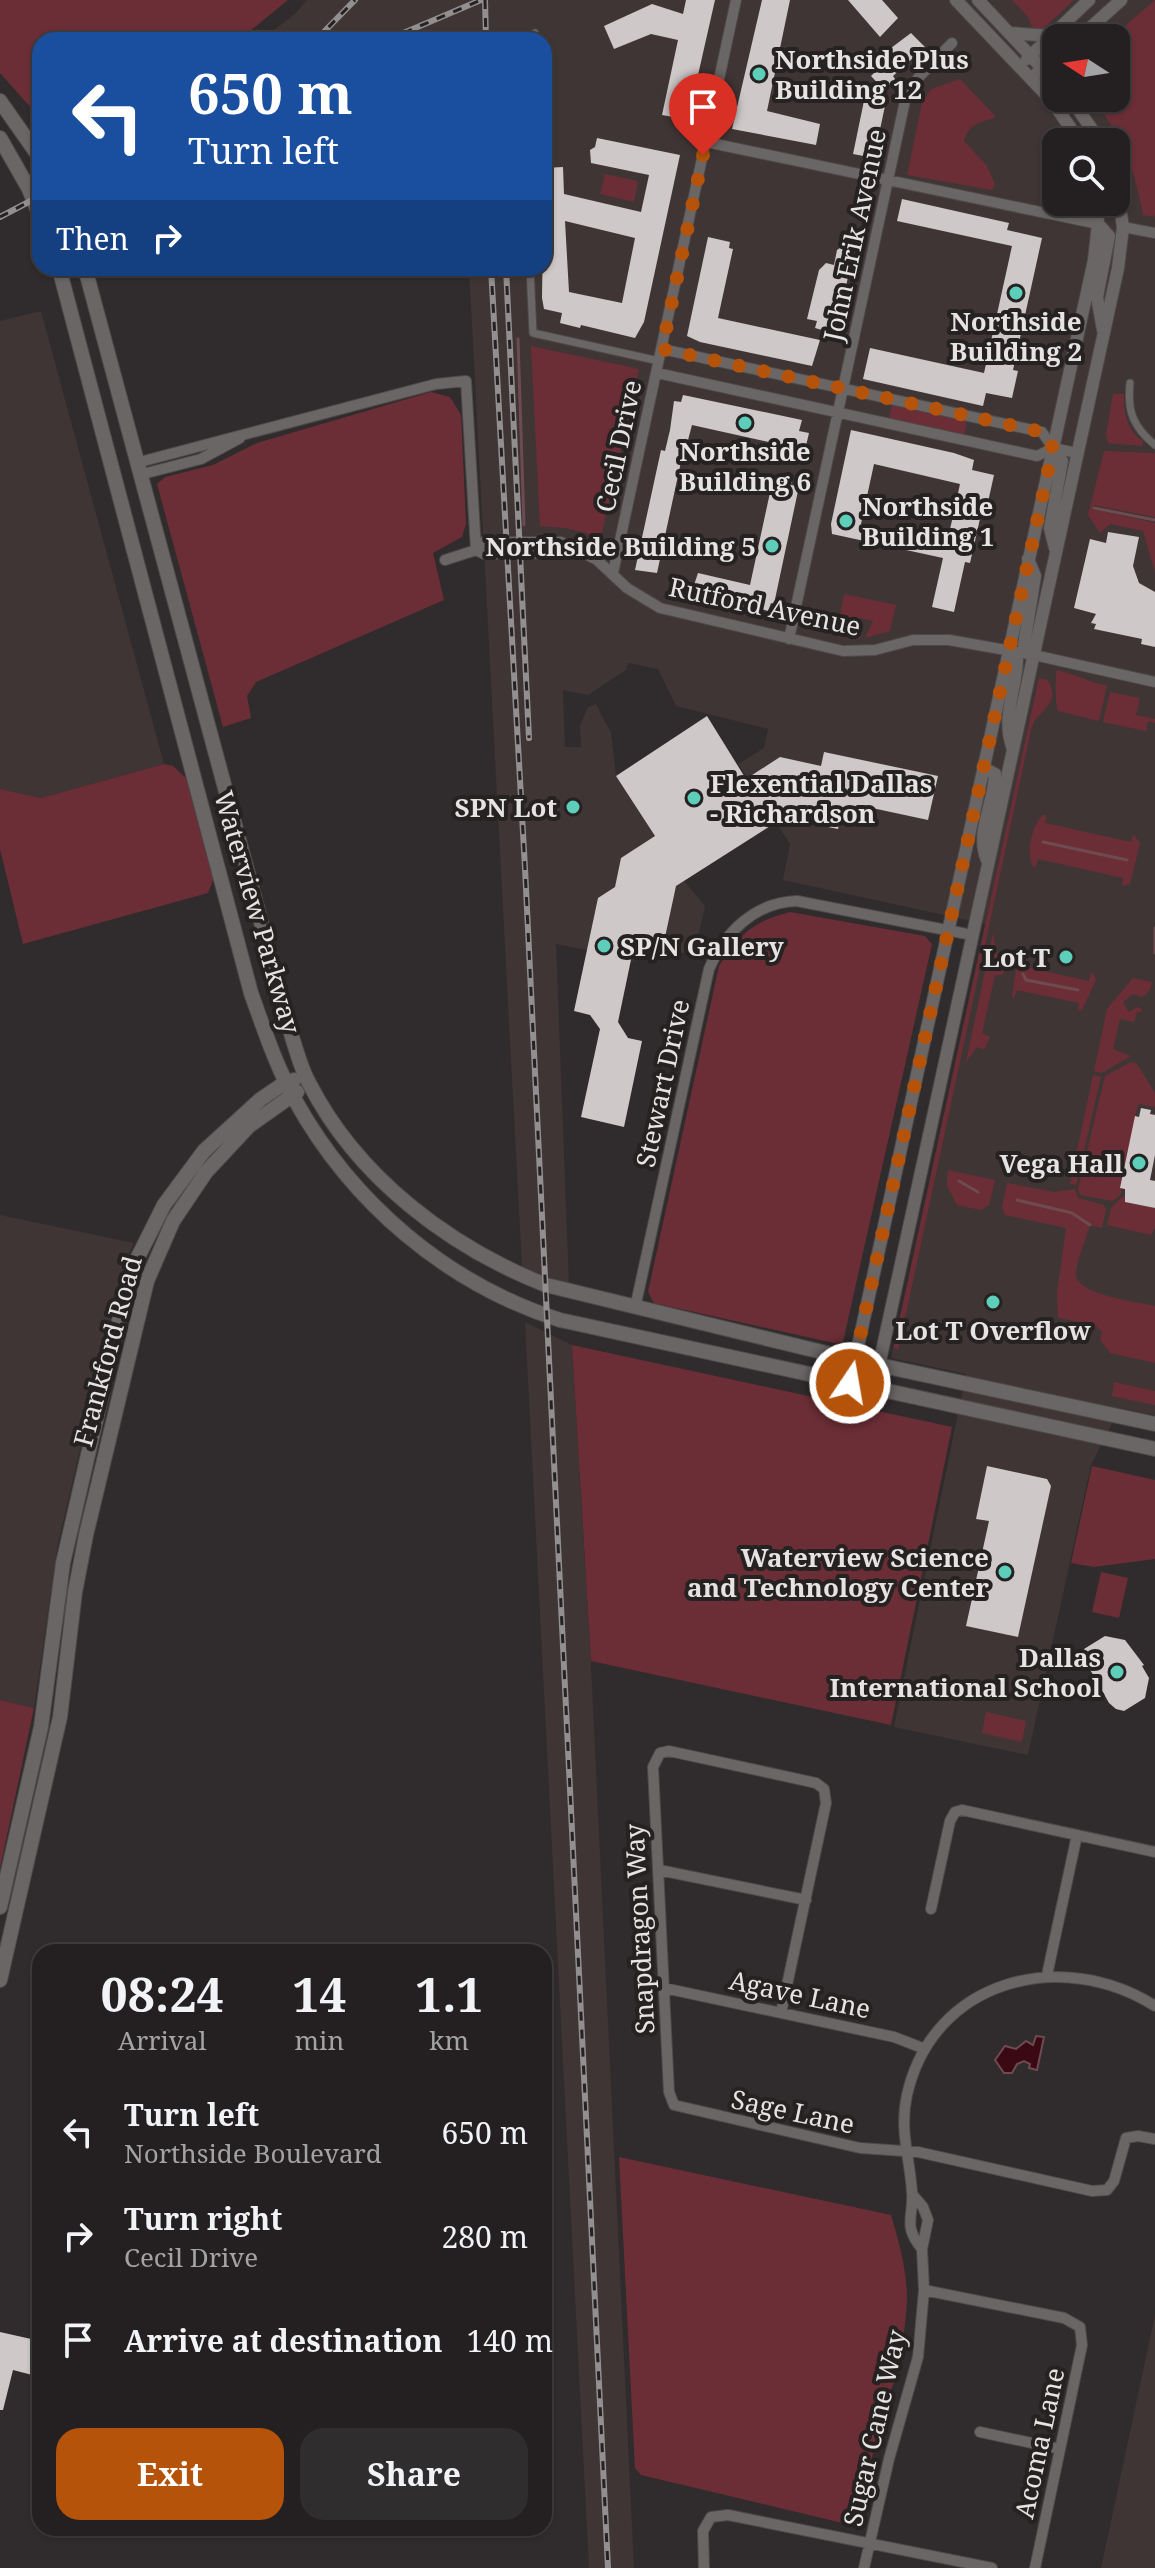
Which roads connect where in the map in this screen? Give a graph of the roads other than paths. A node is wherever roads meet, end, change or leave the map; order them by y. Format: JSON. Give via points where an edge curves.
{"nodes":[{"id":1,"x":736,"y":0,"type":"edge"},
{"id":2,"x":956,"y":0,"type":"edge"},
{"id":3,"x":978,"y":0,"type":"edge"},
{"id":4,"x":1089,"y":0,"type":"edge"},
{"id":5,"x":1121,"y":0,"type":"edge"},
{"id":6,"x":1064,"y":24,"type":"edge"},
{"id":7,"x":1094,"y":24,"type":"edge"},
{"id":8,"x":1009,"y":33,"type":"junction"},
{"id":9,"x":1042,"y":36,"type":"edge"},
{"id":10,"x":952,"y":43,"type":"dead end"},
{"id":11,"x":1042,"y":45,"type":"edge"},
{"id":12,"x":1030,"y":56,"type":"junction"},
{"id":13,"x":1019,"y":67,"type":"junction"},
{"id":14,"x":1042,"y":69,"type":"joint"},
{"id":15,"x":1031,"y":79,"type":"junction"},
{"id":16,"x":0,"y":101,"type":"edge"},
{"id":17,"x":1072,"y":128,"type":"edge"},
{"id":18,"x":0,"y":138,"type":"edge"},
{"id":19,"x":706,"y":142,"type":"junction"},
{"id":20,"x":32,"y":147,"type":"edge"},
{"id":21,"x":888,"y":182,"type":"junction"},
{"id":22,"x":32,"y":196,"type":"edge"},
{"id":23,"x":1098,"y":216,"type":"edge"},
{"id":24,"x":1121,"y":216,"type":"edge"},
{"id":25,"x":1098,"y":224,"type":"junction"},
{"id":26,"x":1123,"y":227,"type":"junction"},
{"id":27,"x":1155,"y":233,"type":"edge"},
{"id":28,"x":61,"y":276,"type":"edge"},
{"id":29,"x":87,"y":276,"type":"edge"},
{"id":30,"x":530,"y":276,"type":"edge"},
{"id":31,"x":1104,"y":333,"type":"junction"},
{"id":32,"x":662,"y":349,"type":"junction"},
{"id":33,"x":659,"y":361,"type":"junction"},
{"id":34,"x":657,"y":373,"type":"junction"},
{"id":35,"x":1130,"y":383,"type":"dead end"},
{"id":36,"x":843,"y":388,"type":"junction"},
{"id":37,"x":838,"y":412,"type":"junction"},
{"id":38,"x":1155,"y":445,"type":"edge"},
{"id":39,"x":1053,"y":448,"type":"junction"},
{"id":40,"x":1077,"y":453,"type":"junction"},
{"id":41,"x":137,"y":469,"type":"junction"},
{"id":42,"x":116,"y":474,"type":"junction"},
{"id":43,"x":476,"y":550,"type":"junction"},
{"id":44,"x":1056,"y":550,"type":"junction"},
{"id":45,"x":1028,"y":559,"type":"junction"},
{"id":46,"x":445,"y":560,"type":"dead end"},
{"id":47,"x":613,"y":573,"type":"junction"},
{"id":48,"x":789,"y":639,"type":"junction"},
{"id":49,"x":1008,"y":650,"type":"junction"},
{"id":50,"x":1034,"y":655,"type":"junction"},
{"id":51,"x":1155,"y":682,"type":"edge"},
{"id":52,"x":210,"y":740,"type":"junction"},
{"id":53,"x":186,"y":746,"type":"junction"},
{"id":54,"x":1013,"y":749,"type":"junction"},
{"id":55,"x":983,"y":768,"type":"junction"},
{"id":56,"x":988,"y":862,"type":"junction"},
{"id":57,"x":947,"y":930,"type":"junction"},
{"id":58,"x":972,"y":935,"type":"junction"},
{"id":59,"x":306,"y":1078,"type":"junction"},
{"id":60,"x":286,"y":1082,"type":"junction"},
{"id":61,"x":293,"y":1097,"type":"junction"},
{"id":62,"x":413,"y":1208,"type":"junction"},
{"id":63,"x":397,"y":1227,"type":"junction"},
{"id":64,"x":635,"y":1308,"type":"junction"},
{"id":65,"x":855,"y":1360,"type":"junction"},
{"id":66,"x":879,"y":1365,"type":"junction"},
{"id":67,"x":850,"y":1383,"type":"junction"},
{"id":68,"x":972,"y":1384,"type":"junction"},
{"id":69,"x":874,"y":1388,"type":"junction"},
{"id":70,"x":967,"y":1408,"type":"junction"},
{"id":71,"x":1155,"y":1424,"type":"edge"},
{"id":72,"x":1155,"y":1449,"type":"edge"},
{"id":73,"x":71,"y":1532,"type":"junction"},
{"id":74,"x":86,"y":1535,"type":"junction"},
{"id":75,"x":1077,"y":1835,"type":"junction"},
{"id":76,"x":1155,"y":1852,"type":"edge"},
{"id":77,"x":659,"y":1870,"type":"junction"},
{"id":78,"x":806,"y":1900,"type":"junction"},
{"id":79,"x":0,"y":1907,"type":"edge"},
{"id":80,"x":931,"y":1909,"type":"dead end"},
{"id":81,"x":1047,"y":1975,"type":"junction"},
{"id":82,"x":0,"y":1980,"type":"edge"},
{"id":83,"x":664,"y":1988,"type":"junction"},
{"id":84,"x":1155,"y":2006,"type":"edge"},
{"id":85,"x":781,"y":2013,"type":"junction"},
{"id":86,"x":925,"y":2049,"type":"junction"},
{"id":87,"x":674,"y":2105,"type":"joint"},
{"id":88,"x":1155,"y":2139,"type":"edge"},
{"id":89,"x":904,"y":2150,"type":"junction"},
{"id":90,"x":912,"y":2194,"type":"junction"},
{"id":91,"x":922,"y":2249,"type":"junction"},
{"id":92,"x":924,"y":2290,"type":"junction"},
{"id":93,"x":980,"y":2432,"type":"dead end"},
{"id":94,"x":1060,"y":2449,"type":"junction"},
{"id":95,"x":869,"y":2544,"type":"junction"},
{"id":96,"x":704,"y":2568,"type":"edge"},
{"id":97,"x":864,"y":2568,"type":"edge"},
{"id":98,"x":992,"y":2568,"type":"edge"},
{"id":99,"x":1035,"y":2568,"type":"edge"}],
"edges":[{"from":1,"to":19,"type":"street","name":"Cecil Drive"},
{"from":2,"to":13,"type":"street"},
{"from":3,"to":8,"type":"street"},
{"from":4,"to":6,"type":"street"},
{"from":5,"to":7,"type":"street"},
{"from":8,"to":9,"type":"street"},
{"from":8,"to":12,"type":"street"},
{"from":10,"to":21,"type":"street","name":"John Erik Avenue","via":[[918,78],[905,101]]},
{"from":11,"to":12,"type":"street"},
{"from":12,"to":13,"type":"street"},
{"from":12,"to":14,"type":"street"},
{"from":13,"to":15,"type":"street"},
{"from":14,"to":15,"type":"street"},
{"from":15,"to":17,"type":"street"},
{"from":16,"to":20,"type":"main road"},
{"from":18,"to":22,"type":"main road"},
{"from":19,"to":21,"type":"street"},
{"from":19,"to":32,"type":"street","name":"Cecil Drive"},
{"from":21,"to":25,"type":"street"},
{"from":21,"to":36,"type":"street","name":"John Erik Avenue"},
{"from":23,"to":25,"type":"street"},
{"from":24,"to":26,"type":"street"},
{"from":25,"to":26,"type":"street"},
{"from":25,"to":31,"type":"street","via":[[1109,236],[1097,297]]},
{"from":25,"to":39,"type":"street"},
{"from":26,"to":27,"type":"street"},
{"from":26,"to":31,"type":"street"},
{"from":28,"to":42,"type":"main road","name":"Waterview Parkway"},
{"from":29,"to":41,"type":"main road","name":"Waterview Parkway"},
{"from":30,"to":33,"type":"street","via":[[533,333]]},
{"from":31,"to":40,"type":"street"},
{"from":32,"to":33,"type":"street","name":"Cecil Drive"},
{"from":32,"to":36,"type":"street"},
{"from":33,"to":34,"type":"street","name":"Cecil Drive"},
{"from":34,"to":37,"type":"street"},
{"from":34,"to":47,"type":"street","name":"Cecil Drive"},
{"from":35,"to":38,"type":"street","via":[[1133,420]]},
{"from":36,"to":37,"type":"street","name":"John Erik Avenue"},
{"from":36,"to":39,"type":"street","via":[[1042,432]]},
{"from":37,"to":39,"type":"street","via":[[1037,456]]},
{"from":37,"to":48,"type":"street","name":"John Erik Avenue"},
{"from":39,"to":40,"type":"street"},
{"from":39,"to":44,"type":"street","via":[[1062,461],[1050,528]]},
{"from":39,"to":45,"type":"street"},
{"from":40,"to":44,"type":"street"},
{"from":41,"to":42,"type":"main road"},
{"from":41,"to":43,"type":"street","via":[[245,434],[436,384],[466,381]]},
{"from":41,"to":52,"type":"main road","name":"Waterview Parkway"},
{"from":42,"to":53,"type":"main road","name":"Waterview Parkway"},
{"from":43,"to":46,"type":"street","name":"Rutford Avenue"},
{"from":43,"to":47,"type":"street","name":"Rutford Avenue","via":[[484,554],[570,549]]},
{"from":44,"to":50,"type":"street"},
{"from":45,"to":49,"type":"street"},
{"from":45,"to":50,"type":"street","via":[[1035,576],[1024,645]]},
{"from":47,"to":48,"type":"street","name":"Rutford Avenue","via":[[637,595],[669,612]]},
{"from":48,"to":49,"type":"street","name":"Rutford Avenue","via":[[860,652],[928,639]]},
{"from":49,"to":50,"type":"street","name":"Rutford Avenue"},
{"from":49,"to":54,"type":"street","via":[[1017,660],[1007,720]]},
{"from":49,"to":55,"type":"street"},
{"from":50,"to":51,"type":"street","name":"Rutford Avenue"},
{"from":50,"to":54,"type":"street"},
{"from":52,"to":53,"type":"main road"},
{"from":52,"to":59,"type":"main road","name":"Waterview Parkway"},
{"from":53,"to":60,"type":"main road","name":"Waterview Parkway","via":[[251,993]]},
{"from":54,"to":56,"type":"street"},
{"from":55,"to":56,"type":"street","via":[[995,774],[983,851]]},
{"from":55,"to":57,"type":"street"},
{"from":56,"to":58,"type":"street"},
{"from":57,"to":58,"type":"street","name":"Stewart Drive"},
{"from":57,"to":64,"type":"street","name":"Stewart Drive","via":[[792,901],[758,912],[728,936],[709,969]]},
{"from":57,"to":65,"type":"street"},
{"from":58,"to":66,"type":"street"},
{"from":59,"to":60,"type":"main road","name":"Frankford Road"},
{"from":59,"to":61,"type":"main road","name":"Frankford Road"},
{"from":59,"to":62,"type":"main road","name":"Waterview Parkway","via":[[338,1130]]},
{"from":60,"to":61,"type":"main road","name":"Waterview Parkway"},
{"from":60,"to":73,"type":"main road","name":"Frankford Road","via":[[204,1151],[164,1205],[137,1257],[124,1291]]},
{"from":61,"to":63,"type":"main road","name":"Waterview Parkway","via":[[338,1167]]},
{"from":61,"to":74,"type":"main road","name":"Frankford Road","via":[[223,1151],[190,1194],[157,1252],[136,1314]]},
{"from":62,"to":63,"type":"main road"},
{"from":62,"to":64,"type":"main road","name":"Waterview Parkway","via":[[463,1244],[523,1276]]},
{"from":63,"to":67,"type":"main road","name":"Waterview Parkway","via":[[469,1278],[555,1318]]},
{"from":64,"to":65,"type":"main road","name":"Waterview Parkway"},
{"from":65,"to":66,"type":"main road","name":"Waterview Parkway"},
{"from":65,"to":67,"type":"street"},
{"from":66,"to":68,"type":"main road","name":"Waterview Parkway"},
{"from":66,"to":69,"type":"street"},
{"from":67,"to":69,"type":"main road","name":"Waterview Parkway"},
{"from":68,"to":70,"type":"main road"},
{"from":68,"to":71,"type":"main road","name":"Waterview Parkway"},
{"from":69,"to":70,"type":"main road","name":"Waterview Parkway"},
{"from":70,"to":72,"type":"main road","name":"Waterview Parkway"},
{"from":73,"to":74,"type":"main road"},
{"from":73,"to":79,"type":"main road","name":"Frankford Road","via":[[41,1727]]},
{"from":74,"to":82,"type":"main road","name":"Frankford Road","via":[[60,1717]]},
{"from":75,"to":76,"type":"street"},
{"from":75,"to":80,"type":"street","via":[[955,1812]]},
{"from":75,"to":81,"type":"street"},
{"from":77,"to":78,"type":"street"},
{"from":77,"to":78,"type":"street","name":"Snapdragon Way","via":[[653,1767],[660,1753],[669,1751],[824,1789],[826,1803]]},
{"from":77,"to":83,"type":"street","name":"Snapdragon Way"},
{"from":78,"to":85,"type":"street"},
{"from":81,"to":84,"type":"street","name":"Sugar Cane Way","via":[[1111,1985]]},
{"from":81,"to":86,"type":"street","name":"Sugar Cane Way","via":[[976,1998]]},
{"from":83,"to":85,"type":"street","name":"Agave Lane"},
{"from":83,"to":87,"type":"street","name":"Snapdragon Way"},
{"from":85,"to":86,"type":"street","name":"Agave Lane","via":[[894,2037]]},
{"from":86,"to":89,"type":"street","name":"Sugar Cane Way","via":[[906,2097]]},
{"from":87,"to":89,"type":"street","name":"Sage Lane","via":[[860,2148]]},
{"from":88,"to":89,"type":"street","name":"Sage Lane","via":[[1126,2138],[1114,2181],[1107,2190],[1092,2191]]},
{"from":89,"to":90,"type":"street","name":"Sugar Cane Way"},
{"from":90,"to":91,"type":"street","name":"Sugar Cane Way","via":[[908,2222]]},
{"from":90,"to":91,"type":"street","name":"Sugar Cane Way","via":[[928,2220]]},
{"from":91,"to":92,"type":"street","name":"Sugar Cane Way"},
{"from":92,"to":94,"type":"street","name":"Acoma Lane","via":[[1064,2318],[1080,2327],[1082,2345]]},
{"from":92,"to":95,"type":"street","name":"Sugar Cane Way","via":[[918,2357]]},
{"from":93,"to":94,"type":"street"},
{"from":94,"to":99,"type":"street","name":"Acoma Lane"},
{"from":95,"to":96,"type":"street","via":[[728,2515],[711,2517],[703,2531]]},
{"from":95,"to":97,"type":"street","name":"Sugar Cane Way"},
{"from":95,"to":98,"type":"street"}]}
